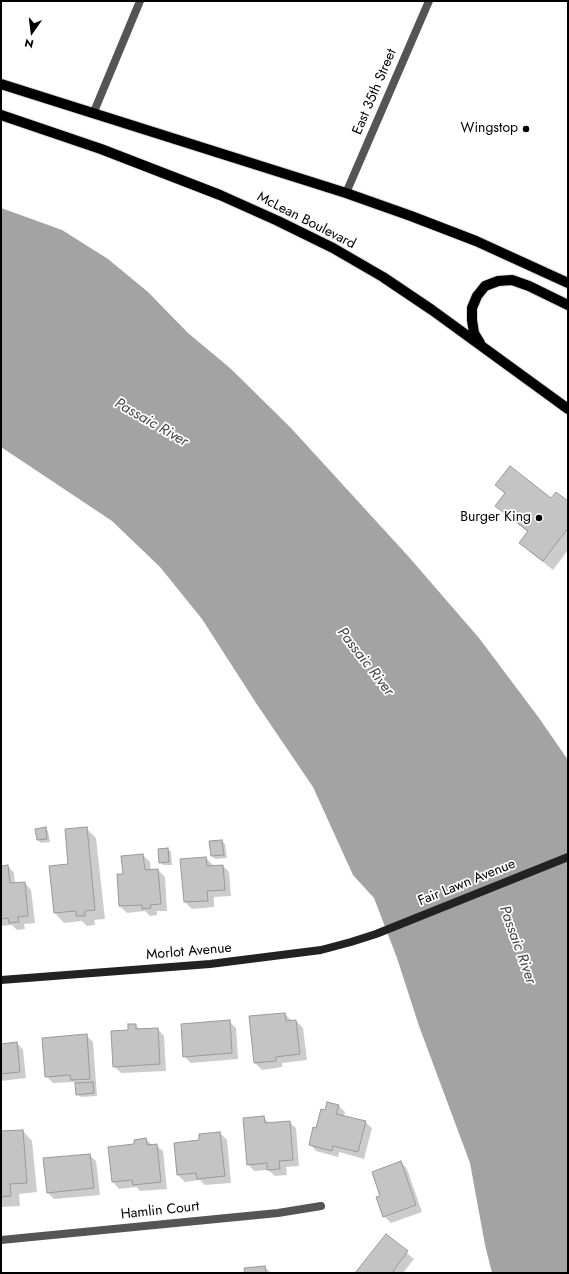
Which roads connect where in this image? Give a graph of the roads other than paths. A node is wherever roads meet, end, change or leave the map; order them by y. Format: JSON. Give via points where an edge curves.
{"nodes":[{"id":1,"x":140,"y":1,"type":"edge"},
{"id":2,"x":428,"y":1,"type":"edge"},
{"id":3,"x":1,"y":84,"type":"edge"},
{"id":4,"x":93,"y":114,"type":"junction"},
{"id":5,"x":1,"y":115,"type":"edge"},
{"id":6,"x":346,"y":194,"type":"junction"},
{"id":7,"x":568,"y":283,"type":"edge"},
{"id":8,"x":568,"y":305,"type":"edge"},
{"id":9,"x":482,"y":347,"type":"junction"},
{"id":10,"x":568,"y":409,"type":"edge"},
{"id":11,"x":568,"y":857,"type":"edge"},
{"id":12,"x":376,"y":934,"type":"joint"},
{"id":13,"x":1,"y":980,"type":"edge"},
{"id":14,"x":321,"y":1206,"type":"dead end"},
{"id":15,"x":1,"y":1240,"type":"edge"}],
"edges":[{"from":1,"to":4,"type":"street"},
{"from":2,"to":6,"type":"street","name":"East 35th Street"},
{"from":3,"to":4,"type":"main road"},
{"from":4,"to":6,"type":"main road"},
{"from":5,"to":9,"type":"main road","name":"McLean Boulevard","via":[[161,171],[220,194],[278,221],[333,248],[383,277]]},
{"from":6,"to":7,"type":"main road","via":[[476,241]]},
{"from":8,"to":9,"type":"main road","via":[[512,280],[498,281],[486,286],[477,296],[472,308],[474,333]]},
{"from":9,"to":10,"type":"main road","name":"McLean Boulevard"},
{"from":11,"to":12,"type":"main road","name":"Fair Lawn Avenue"},
{"from":12,"to":13,"type":"main road","name":"Morlot Avenue","via":[[321,950],[264,958]]},
{"from":14,"to":15,"type":"street","name":"Hamlin Court","via":[[278,1213]]}]}
